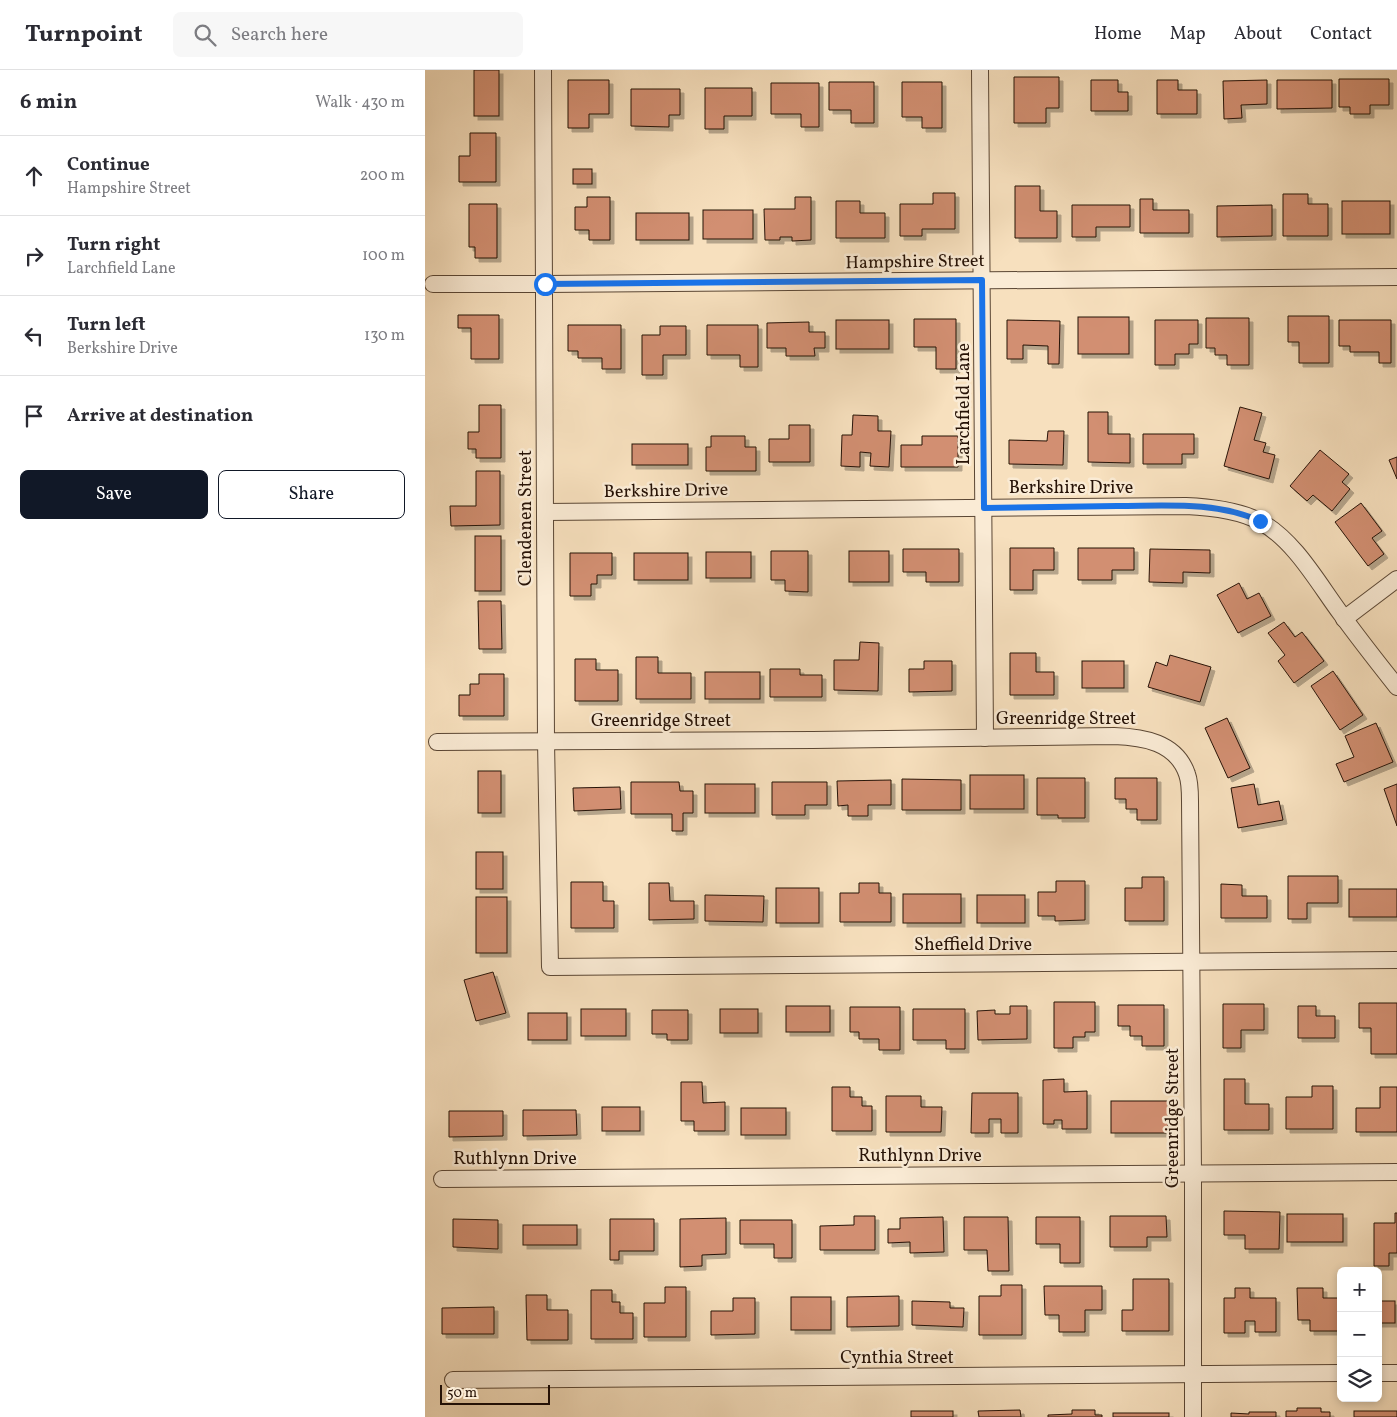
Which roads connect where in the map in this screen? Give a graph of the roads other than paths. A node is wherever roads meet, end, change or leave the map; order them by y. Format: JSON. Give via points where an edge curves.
{"nodes":[{"id":1,"x":543,"y":70,"type":"edge"},
{"id":2,"x":980,"y":70,"type":"edge"},
{"id":3,"x":1397,"y":277,"type":"edge"},
{"id":4,"x":982,"y":280,"type":"junction"},
{"id":5,"x":433,"y":284,"type":"dead end"},
{"id":6,"x":545,"y":284,"type":"junction"},
{"id":7,"x":984,"y":508,"type":"junction"},
{"id":8,"x":545,"y":512,"type":"junction"},
{"id":9,"x":1397,"y":578,"type":"edge"},
{"id":10,"x":1344,"y":619,"type":"junction"},
{"id":11,"x":1397,"y":687,"type":"edge"},
{"id":12,"x":985,"y":738,"type":"junction"},
{"id":13,"x":546,"y":741,"type":"junction"},
{"id":14,"x":437,"y":742,"type":"dead end"},
{"id":15,"x":1397,"y":960,"type":"edge"},
{"id":16,"x":1191,"y":963,"type":"junction"},
{"id":17,"x":550,"y":966,"type":"joint"},
{"id":18,"x":1397,"y":1172,"type":"edge"},
{"id":19,"x":1193,"y":1173,"type":"junction"},
{"id":20,"x":443,"y":1179,"type":"dead end"},
{"id":21,"x":1337,"y":1373,"type":"edge"},
{"id":22,"x":1382,"y":1373,"type":"edge"},
{"id":23,"x":1397,"y":1373,"type":"edge"},
{"id":24,"x":1193,"y":1374,"type":"junction"},
{"id":25,"x":453,"y":1380,"type":"dead end"},
{"id":26,"x":1193,"y":1417,"type":"edge"}],
"edges":[{"from":1,"to":6,"type":"street","name":"Clendenen Street"},
{"from":2,"to":4,"type":"street","name":"Larchfield Lane"},
{"from":3,"to":4,"type":"street","name":"Hampshire Street"},
{"from":4,"to":6,"type":"street","name":"Hampshire Street"},
{"from":4,"to":7,"type":"street","name":"Larchfield Lane"},
{"from":5,"to":6,"type":"street","name":"Hampshire Street"},
{"from":6,"to":8,"type":"street","name":"Clendenen Street"},
{"from":7,"to":8,"type":"street","name":"Berkshire Drive"},
{"from":7,"to":10,"type":"street","name":"Berkshire Drive","via":[[1186,506],[1221,509],[1252,518],[1268,527],[1294,550]]},
{"from":7,"to":12,"type":"street","name":"Larchfield Lane"},
{"from":8,"to":13,"type":"street","name":"Clendenen Street"},
{"from":9,"to":10,"type":"street"},
{"from":10,"to":11,"type":"street","name":"Berkshire Drive"},
{"from":12,"to":13,"type":"street","name":"Greenridge Street"},
{"from":12,"to":16,"type":"street","name":"Greenridge Street","via":[[1129,736],[1151,740],[1174,754],[1184,767],[1189,787]]},
{"from":13,"to":14,"type":"street","name":"Greenridge Street"},
{"from":13,"to":17,"type":"street","name":"Clendenen Street"},
{"from":15,"to":16,"type":"street","name":"Sheffield Drive"},
{"from":16,"to":17,"type":"street","name":"Sheffield Drive"},
{"from":16,"to":19,"type":"street","name":"Greenridge Street"},
{"from":18,"to":19,"type":"street","name":"Ruthlynn Drive"},
{"from":19,"to":20,"type":"street","name":"Ruthlynn Drive"},
{"from":19,"to":24,"type":"street","name":"Greenridge Street"},
{"from":21,"to":24,"type":"street","name":"Cynthia Street"},
{"from":22,"to":23,"type":"street"},
{"from":24,"to":25,"type":"street","name":"Cynthia Street"},
{"from":24,"to":26,"type":"street","name":"Greenridge Street"}]}
